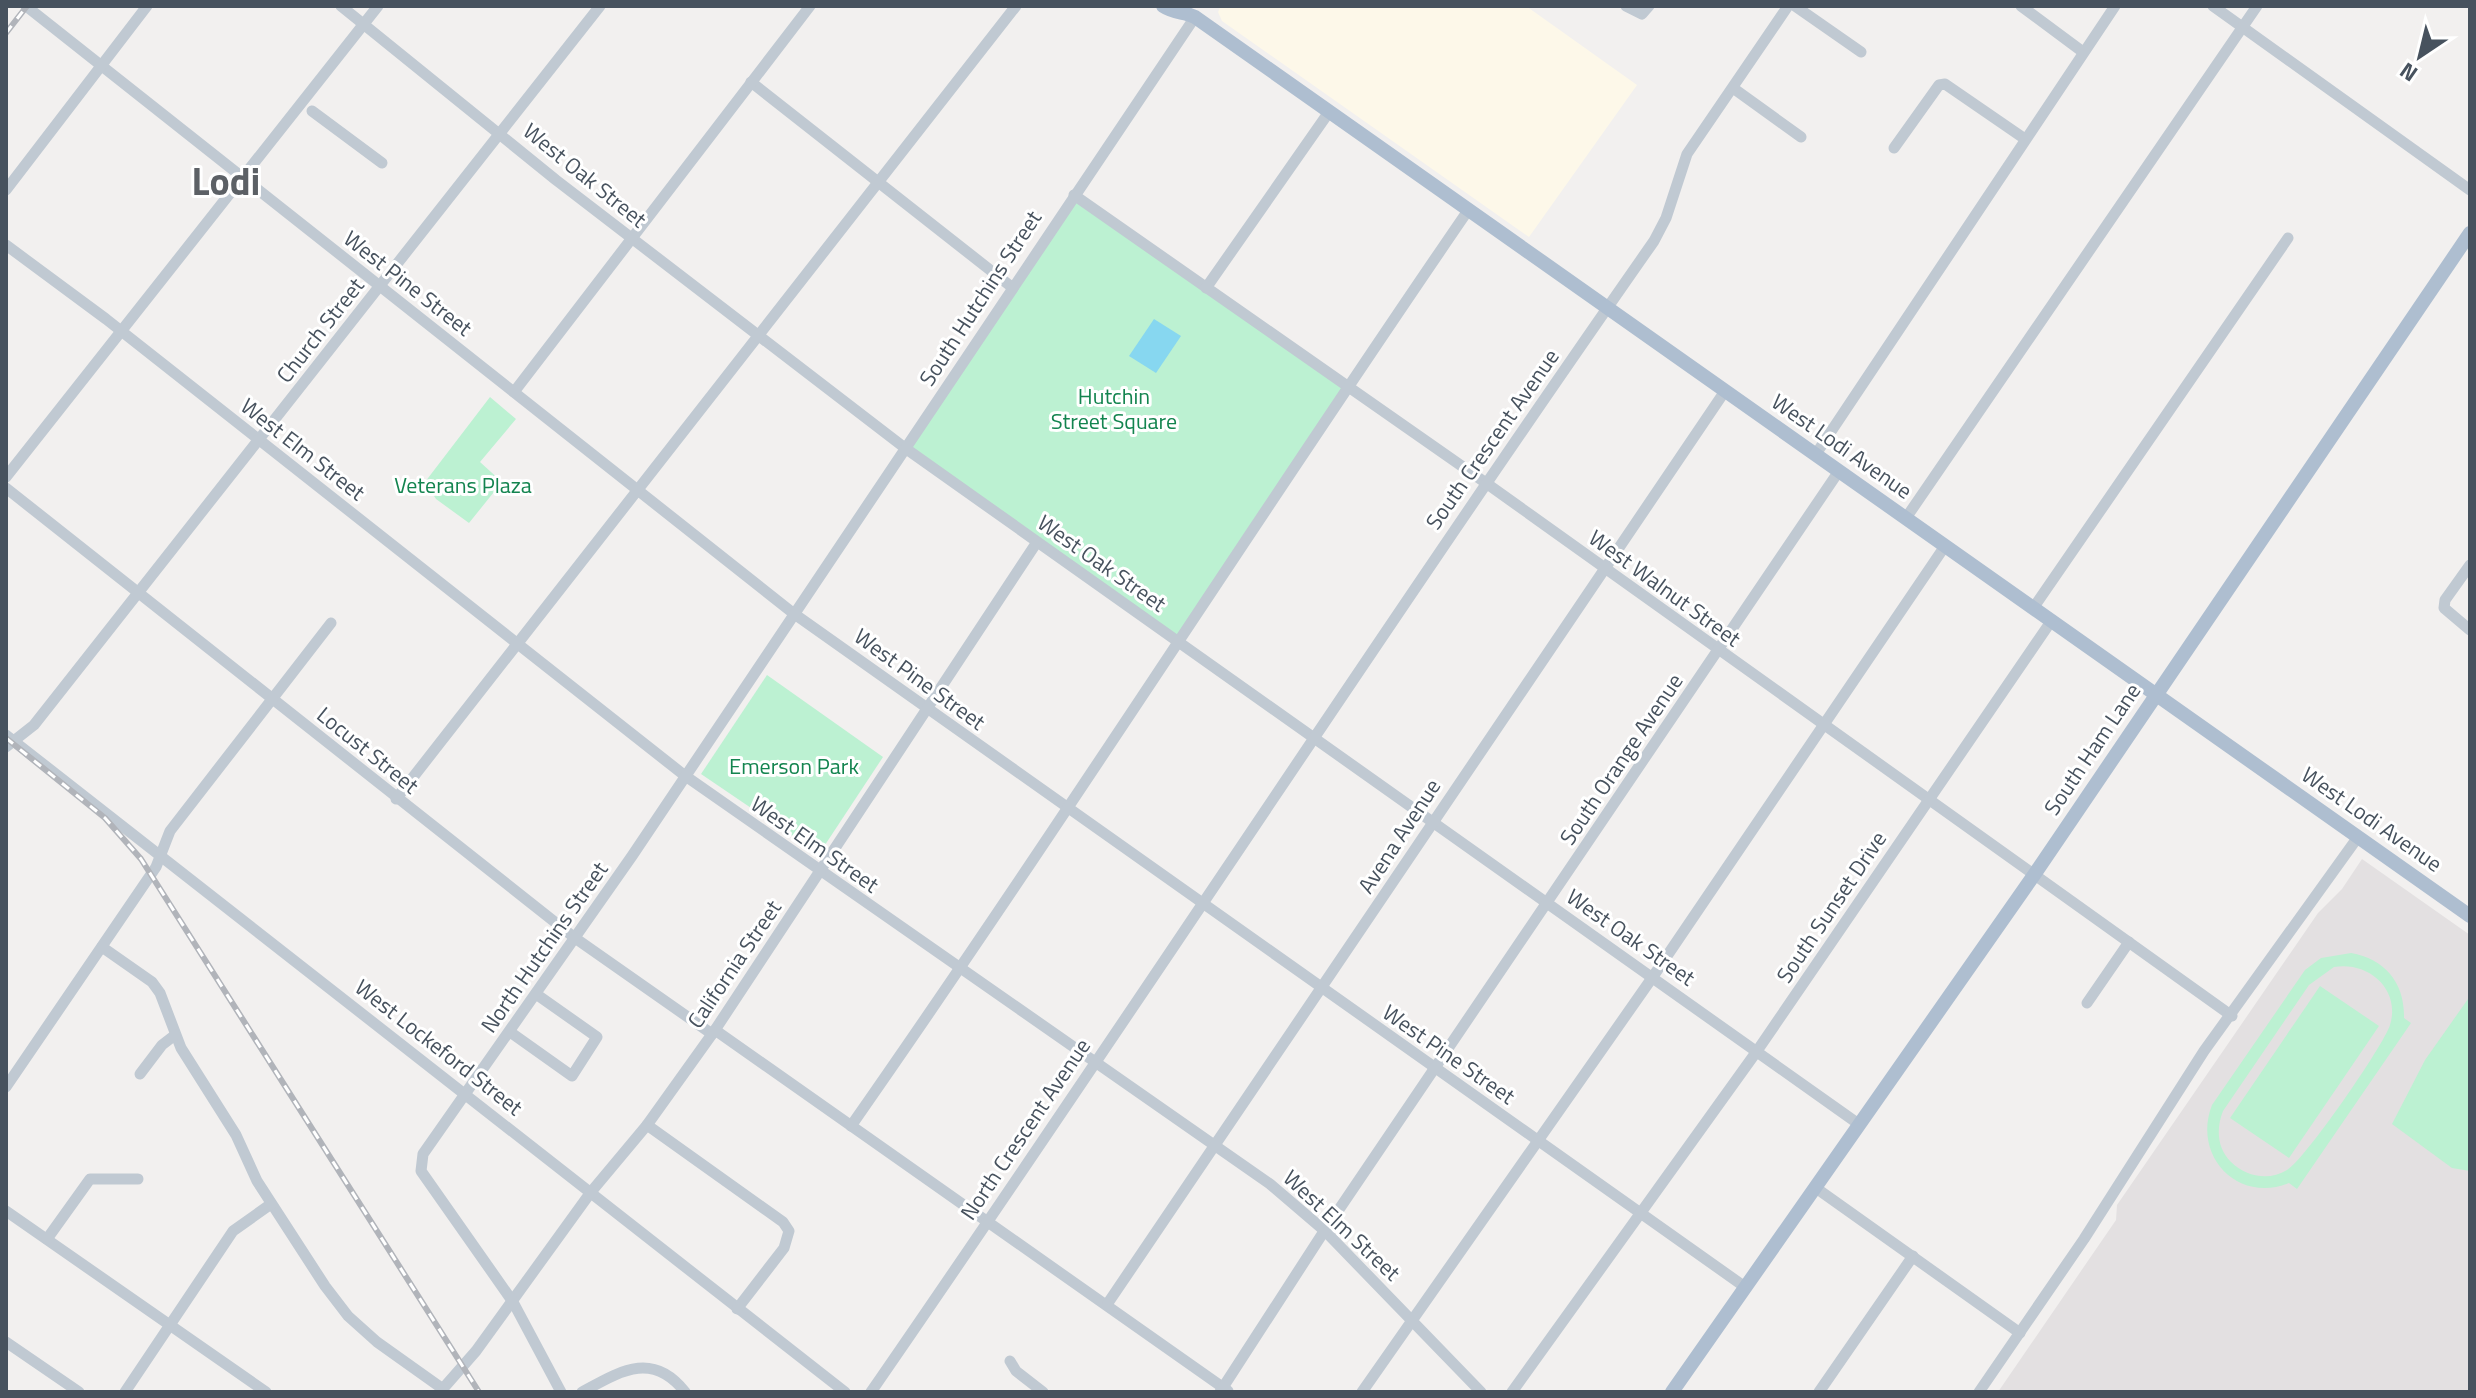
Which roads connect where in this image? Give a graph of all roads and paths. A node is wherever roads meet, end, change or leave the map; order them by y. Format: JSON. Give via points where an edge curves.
{"nodes":[{"id":1,"x":26,"y":6,"type":"edge"},
{"id":2,"x":147,"y":6,"type":"edge"},
{"id":3,"x":341,"y":6,"type":"edge"},
{"id":4,"x":378,"y":6,"type":"edge"},
{"id":5,"x":600,"y":6,"type":"edge"},
{"id":6,"x":810,"y":6,"type":"edge"},
{"id":7,"x":1016,"y":6,"type":"edge"},
{"id":8,"x":1163,"y":6,"type":"edge"},
{"id":9,"x":1626,"y":6,"type":"edge"},
{"id":10,"x":1649,"y":6,"type":"edge"},
{"id":11,"x":1788,"y":6,"type":"edge"},
{"id":12,"x":1795,"y":6,"type":"edge"},
{"id":13,"x":2021,"y":6,"type":"edge"},
{"id":14,"x":2115,"y":6,"type":"edge"},
{"id":15,"x":2213,"y":6,"type":"edge"},
{"id":16,"x":2257,"y":6,"type":"edge"},
{"id":17,"x":1193,"y":11,"type":"edge"},
{"id":18,"x":364,"y":23,"type":"junction"},
{"id":19,"x":2243,"y":26,"type":"junction"},
{"id":20,"x":1861,"y":52,"type":"dead end"},
{"id":21,"x":2083,"y":52,"type":"junction"},
{"id":22,"x":100,"y":67,"type":"junction"},
{"id":23,"x":751,"y":82,"type":"junction"},
{"id":24,"x":1733,"y":88,"type":"junction"},
{"id":25,"x":312,"y":111,"type":"dead end"},
{"id":26,"x":1329,"y":112,"type":"junction"},
{"id":27,"x":500,"y":132,"type":"junction"},
{"id":28,"x":1801,"y":137,"type":"dead end"},
{"id":29,"x":2025,"y":139,"type":"junction"},
{"id":30,"x":1894,"y":148,"type":"dead end"},
{"id":31,"x":382,"y":163,"type":"dead end"},
{"id":32,"x":241,"y":178,"type":"junction"},
{"id":33,"x":880,"y":182,"type":"junction"},
{"id":34,"x":6,"y":190,"type":"edge"},
{"id":35,"x":2470,"y":190,"type":"edge"},
{"id":36,"x":1074,"y":195,"type":"junction"},
{"id":37,"x":1469,"y":209,"type":"junction"},
{"id":38,"x":2470,"y":233,"type":"edge"},
{"id":39,"x":631,"y":237,"type":"junction"},
{"id":40,"x":2288,"y":238,"type":"dead end"},
{"id":41,"x":6,"y":245,"type":"edge"},
{"id":42,"x":379,"y":287,"type":"junction"},
{"id":43,"x":1013,"y":288,"type":"junction"},
{"id":44,"x":1206,"y":288,"type":"junction"},
{"id":45,"x":1607,"y":309,"type":"junction"},
{"id":46,"x":121,"y":330,"type":"junction"},
{"id":47,"x":759,"y":336,"type":"junction"},
{"id":48,"x":1347,"y":388,"type":"junction"},
{"id":49,"x":1725,"y":391,"type":"junction"},
{"id":50,"x":514,"y":392,"type":"junction"},
{"id":51,"x":259,"y":440,"type":"junction"},
{"id":52,"x":905,"y":448,"type":"junction"},
{"id":53,"x":1816,"y":454,"type":"junction"},
{"id":54,"x":1839,"y":471,"type":"junction"},
{"id":55,"x":6,"y":477,"type":"edge"},
{"id":56,"x":1486,"y":483,"type":"junction"},
{"id":57,"x":6,"y":488,"type":"edge"},
{"id":58,"x":639,"y":490,"type":"junction"},
{"id":59,"x":1906,"y":518,"type":"junction"},
{"id":60,"x":1037,"y":542,"type":"junction"},
{"id":61,"x":1945,"y":546,"type":"junction"},
{"id":62,"x":2470,"y":565,"type":"edge"},
{"id":63,"x":1603,"y":568,"type":"junction"},
{"id":64,"x":138,"y":592,"type":"junction"},
{"id":65,"x":2034,"y":607,"type":"junction"},
{"id":66,"x":793,"y":613,"type":"junction"},
{"id":67,"x":2052,"y":620,"type":"junction"},
{"id":68,"x":331,"y":623,"type":"dead end"},
{"id":69,"x":2470,"y":630,"type":"edge"},
{"id":70,"x":1179,"y":641,"type":"junction"},
{"id":71,"x":518,"y":643,"type":"junction"},
{"id":72,"x":1718,"y":651,"type":"junction"},
{"id":73,"x":2155,"y":696,"type":"junction"},
{"id":74,"x":272,"y":699,"type":"junction"},
{"id":75,"x":927,"y":708,"type":"junction"},
{"id":76,"x":1822,"y":726,"type":"junction"},
{"id":77,"x":1316,"y":739,"type":"junction"},
{"id":78,"x":9,"y":741,"type":"edge"},
{"id":79,"x":684,"y":775,"type":"junction"},
{"id":80,"x":396,"y":799,"type":"junction"},
{"id":81,"x":1928,"y":799,"type":"junction"},
{"id":82,"x":1067,"y":808,"type":"junction"},
{"id":83,"x":1432,"y":821,"type":"junction"},
{"id":84,"x":2358,"y":837,"type":"junction"},
{"id":85,"x":160,"y":856,"type":"junction"},
{"id":86,"x":820,"y":872,"type":"junction"},
{"id":87,"x":2034,"y":875,"type":"junction"},
{"id":88,"x":1214,"y":890,"type":"joint"},
{"id":89,"x":1548,"y":903,"type":"junction"},
{"id":90,"x":1205,"y":905,"type":"junction"},
{"id":91,"x":2470,"y":916,"type":"edge"},
{"id":92,"x":575,"y":938,"type":"junction"},
{"id":93,"x":2129,"y":942,"type":"junction"},
{"id":94,"x":102,"y":947,"type":"junction"},
{"id":95,"x":958,"y":970,"type":"junction"},
{"id":96,"x":1652,"y":978,"type":"junction"},
{"id":97,"x":1323,"y":989,"type":"junction"},
{"id":98,"x":536,"y":994,"type":"junction"},
{"id":99,"x":2087,"y":1003,"type":"dead end"},
{"id":100,"x":2232,"y":1016,"type":"junction"},
{"id":101,"x":510,"y":1032,"type":"junction"},
{"id":102,"x":714,"y":1032,"type":"junction"},
{"id":103,"x":175,"y":1035,"type":"junction"},
{"id":104,"x":1757,"y":1051,"type":"junction"},
{"id":105,"x":1094,"y":1062,"type":"junction"},
{"id":106,"x":1436,"y":1070,"type":"junction"},
{"id":107,"x":140,"y":1074,"type":"dead end"},
{"id":108,"x":6,"y":1087,"type":"edge"},
{"id":109,"x":466,"y":1093,"type":"junction"},
{"id":110,"x":647,"y":1125,"type":"junction"},
{"id":111,"x":1860,"y":1125,"type":"junction"},
{"id":112,"x":851,"y":1126,"type":"junction"},
{"id":113,"x":1537,"y":1140,"type":"junction"},
{"id":114,"x":1213,"y":1144,"type":"junction"},
{"id":115,"x":138,"y":1179,"type":"dead end"},
{"id":116,"x":1816,"y":1188,"type":"junction"},
{"id":117,"x":591,"y":1192,"type":"junction"},
{"id":118,"x":271,"y":1204,"type":"junction"},
{"id":119,"x":6,"y":1211,"type":"edge"},
{"id":120,"x":1640,"y":1214,"type":"junction"},
{"id":121,"x":987,"y":1221,"type":"junction"},
{"id":122,"x":1325,"y":1231,"type":"junction"},
{"id":123,"x":47,"y":1239,"type":"junction"},
{"id":124,"x":1913,"y":1256,"type":"junction"},
{"id":125,"x":1745,"y":1287,"type":"junction"},
{"id":126,"x":513,"y":1302,"type":"junction"},
{"id":127,"x":1108,"y":1303,"type":"junction"},
{"id":128,"x":737,"y":1309,"type":"junction"},
{"id":129,"x":1411,"y":1320,"type":"junction"},
{"id":130,"x":170,"y":1326,"type":"junction"},
{"id":131,"x":2020,"y":1333,"type":"junction"},
{"id":132,"x":6,"y":1342,"type":"edge"},
{"id":133,"x":1010,"y":1361,"type":"dead end"},
{"id":134,"x":442,"y":1390,"type":"edge"},
{"id":135,"x":1224,"y":1391,"type":"edge"},
{"id":136,"x":79,"y":1392,"type":"edge"},
{"id":137,"x":125,"y":1392,"type":"edge"},
{"id":138,"x":266,"y":1392,"type":"edge"},
{"id":139,"x":561,"y":1392,"type":"edge"},
{"id":140,"x":582,"y":1392,"type":"edge"},
{"id":141,"x":685,"y":1392,"type":"edge"},
{"id":142,"x":845,"y":1392,"type":"edge"},
{"id":143,"x":871,"y":1392,"type":"edge"},
{"id":144,"x":1043,"y":1392,"type":"edge"},
{"id":145,"x":1362,"y":1392,"type":"edge"},
{"id":146,"x":1481,"y":1392,"type":"edge"},
{"id":147,"x":1512,"y":1392,"type":"edge"},
{"id":148,"x":1672,"y":1392,"type":"edge"},
{"id":149,"x":1819,"y":1392,"type":"edge"},
{"id":150,"x":1979,"y":1392,"type":"edge"}],
"edges":[{"from":1,"to":22,"type":"street","name":"West Pine Street"},
{"from":2,"to":22,"type":"street"},
{"from":3,"to":18,"type":"street","name":"West Oak Street"},
{"from":4,"to":18,"type":"street"},
{"from":5,"to":27,"type":"street","name":"Church Street"},
{"from":6,"to":23,"type":"street"},
{"from":7,"to":33,"type":"street"},
{"from":8,"to":17,"type":"main road","name":"West Lodi Avenue","via":[[1176,14]]},
{"from":9,"to":10,"type":"street","via":[[1642,14]]},
{"from":11,"to":24,"type":"street","name":"South Crescent Avenue"},
{"from":12,"to":20,"type":"street"},
{"from":13,"to":21,"type":"street"},
{"from":14,"to":21,"type":"street"},
{"from":15,"to":19,"type":"street"},
{"from":16,"to":19,"type":"street"},
{"from":17,"to":26,"type":"main road","name":"West Lodi Avenue"},
{"from":17,"to":36,"type":"street","name":"South Hutchins Street"},
{"from":18,"to":27,"type":"street","name":"West Oak Street"},
{"from":18,"to":32,"type":"street"},
{"from":19,"to":35,"type":"street"},
{"from":19,"to":59,"type":"street"},
{"from":21,"to":29,"type":"street"},
{"from":22,"to":32,"type":"street","name":"West Pine Street"},
{"from":22,"to":34,"type":"street"},
{"from":23,"to":33,"type":"street"},
{"from":23,"to":39,"type":"street"},
{"from":24,"to":28,"type":"street"},
{"from":24,"to":45,"type":"street","name":"South Crescent Avenue","via":[[1687,154],[1666,218]]},
{"from":25,"to":31,"type":"street"},
{"from":26,"to":37,"type":"main road","name":"West Lodi Avenue"},
{"from":26,"to":44,"type":"street"},
{"from":27,"to":39,"type":"street","name":"West Oak Street"},
{"from":27,"to":42,"type":"street","name":"Church Street"},
{"from":29,"to":30,"type":"street","via":[[1945,84],[1939,85]]},
{"from":29,"to":53,"type":"street"},
{"from":32,"to":42,"type":"street","name":"West Pine Street"},
{"from":32,"to":46,"type":"street"},
{"from":33,"to":43,"type":"street"},
{"from":33,"to":47,"type":"street"},
{"from":36,"to":43,"type":"street","name":"South Hutchins Street"},
{"from":36,"to":44,"type":"street","name":"West Walnut Street"},
{"from":37,"to":45,"type":"main road","name":"West Lodi Avenue"},
{"from":37,"to":48,"type":"street"},
{"from":38,"to":73,"type":"main road","name":"South Ham Lane"},
{"from":39,"to":47,"type":"street","name":"West Oak Street"},
{"from":39,"to":50,"type":"street"},
{"from":40,"to":65,"type":"street"},
{"from":41,"to":46,"type":"street","name":"West Elm Street"},
{"from":42,"to":50,"type":"street","name":"West Pine Street"},
{"from":42,"to":51,"type":"street","name":"Church Street"},
{"from":43,"to":52,"type":"street","name":"South Hutchins Street"},
{"from":44,"to":48,"type":"street","name":"West Walnut Street"},
{"from":45,"to":49,"type":"main road","name":"West Lodi Avenue"},
{"from":45,"to":56,"type":"street","name":"South Crescent Avenue"},
{"from":46,"to":51,"type":"street","name":"West Elm Street"},
{"from":46,"to":55,"type":"street"},
{"from":47,"to":52,"type":"street","name":"West Oak Street"},
{"from":47,"to":58,"type":"street"},
{"from":48,"to":56,"type":"street","name":"West Walnut Street"},
{"from":48,"to":70,"type":"street"},
{"from":49,"to":53,"type":"main road","name":"West Lodi Avenue"},
{"from":49,"to":63,"type":"street","name":"Avena Avenue"},
{"from":50,"to":58,"type":"street","name":"West Pine Street"},
{"from":51,"to":64,"type":"street","name":"Church Street"},
{"from":51,"to":71,"type":"street","name":"West Elm Street"},
{"from":52,"to":60,"type":"street","name":"West Oak Street"},
{"from":52,"to":66,"type":"street","name":"South Hutchins Street"},
{"from":53,"to":54,"type":"main road","name":"West Lodi Avenue"},
{"from":54,"to":59,"type":"main road","name":"West Lodi Avenue"},
{"from":54,"to":72,"type":"street","name":"South Orange Avenue"},
{"from":56,"to":63,"type":"street","name":"West Walnut Street"},
{"from":56,"to":77,"type":"street","name":"South Crescent Avenue"},
{"from":57,"to":64,"type":"street","name":"Locust Street"},
{"from":58,"to":66,"type":"street","name":"West Pine Street"},
{"from":58,"to":71,"type":"street"},
{"from":59,"to":61,"type":"main road","name":"West Lodi Avenue"},
{"from":60,"to":70,"type":"street","name":"West Oak Street"},
{"from":60,"to":75,"type":"street","name":"California Street"},
{"from":61,"to":65,"type":"main road","name":"West Lodi Avenue"},
{"from":61,"to":76,"type":"street"},
{"from":62,"to":69,"type":"street","via":[[2444,608]]},
{"from":63,"to":72,"type":"street","name":"West Walnut Street"},
{"from":63,"to":83,"type":"street","name":"Avena Avenue"},
{"from":64,"to":74,"type":"street","name":"Locust Street"},
{"from":64,"to":78,"type":"street","name":"Church Street","via":[[34,725]]},
{"from":65,"to":67,"type":"main road","name":"West Lodi Avenue"},
{"from":66,"to":75,"type":"street","name":"West Pine Street"},
{"from":66,"to":79,"type":"street","name":"North Hutchins Street"},
{"from":67,"to":73,"type":"main road","name":"West Lodi Avenue"},
{"from":67,"to":81,"type":"street","name":"South Sunset Drive"},
{"from":68,"to":74,"type":"street"},
{"from":70,"to":77,"type":"street","name":"West Oak Street"},
{"from":70,"to":82,"type":"street"},
{"from":71,"to":79,"type":"street","name":"West Elm Street"},
{"from":71,"to":80,"type":"street"},
{"from":72,"to":76,"type":"street","name":"West Walnut Street"},
{"from":72,"to":89,"type":"street","name":"South Orange Avenue"},
{"from":73,"to":84,"type":"main road","name":"West Lodi Avenue"},
{"from":73,"to":87,"type":"main road","name":"South Ham Lane"},
{"from":74,"to":80,"type":"street","name":"Locust Street"},
{"from":74,"to":85,"type":"street","via":[[170,831]]},
{"from":75,"to":82,"type":"street","name":"West Pine Street"},
{"from":75,"to":86,"type":"street","name":"California Street"},
{"from":76,"to":81,"type":"street","name":"West Walnut Street"},
{"from":76,"to":96,"type":"street"},
{"from":77,"to":83,"type":"street","name":"West Oak Street"},
{"from":77,"to":88,"type":"street","name":"South Crescent Avenue"},
{"from":78,"to":85,"type":"street","name":"West Lockeford Street"},
{"from":79,"to":86,"type":"street","name":"West Elm Street"},
{"from":79,"to":92,"type":"street","name":"North Hutchins Street"},
{"from":80,"to":92,"type":"street","name":"Locust Street"},
{"from":81,"to":87,"type":"street","name":"West Walnut Street"},
{"from":81,"to":104,"type":"street","name":"South Sunset Drive"},
{"from":82,"to":90,"type":"street","name":"West Pine Street"},
{"from":82,"to":95,"type":"street"},
{"from":83,"to":89,"type":"street","name":"West Oak Street"},
{"from":83,"to":97,"type":"street","name":"Avena Avenue"},
{"from":84,"to":91,"type":"main road","name":"West Lodi Avenue"},
{"from":84,"to":100,"type":"street"},
{"from":85,"to":94,"type":"street"},
{"from":85,"to":109,"type":"street","name":"West Lockeford Street"},
{"from":86,"to":95,"type":"street","name":"West Elm Street"},
{"from":86,"to":102,"type":"street","name":"California Street"},
{"from":87,"to":93,"type":"street","name":"West Walnut Street"},
{"from":87,"to":111,"type":"main road","name":"South Ham Lane"},
{"from":88,"to":90,"type":"street","name":"North Crescent Avenue"},
{"from":89,"to":96,"type":"street","name":"West Oak Street"},
{"from":89,"to":106,"type":"street","name":"South Orange Avenue"},
{"from":90,"to":97,"type":"street","name":"West Pine Street"},
{"from":90,"to":105,"type":"street","name":"North Crescent Avenue"},
{"from":92,"to":98,"type":"street","name":"North Hutchins Street"},
{"from":92,"to":102,"type":"street","name":"Locust Street"},
{"from":93,"to":99,"type":"street"},
{"from":93,"to":100,"type":"street","name":"West Walnut Street"},
{"from":94,"to":103,"type":"street","via":[[152,982]]},
{"from":94,"to":108,"type":"street"},
{"from":95,"to":105,"type":"street","name":"West Elm Street"},
{"from":95,"to":112,"type":"street"},
{"from":96,"to":104,"type":"street","name":"West Oak Street"},
{"from":96,"to":113,"type":"street"},
{"from":97,"to":106,"type":"street","name":"West Pine Street"},
{"from":97,"to":114,"type":"street","name":"Avena Avenue"},
{"from":98,"to":101,"type":"street","name":"North Hutchins Street"},
{"from":98,"to":101,"type":"street","via":[[597,1037],[572,1076]]},
{"from":100,"to":131,"type":"street"},
{"from":101,"to":109,"type":"street","name":"North Hutchins Street"},
{"from":102,"to":110,"type":"street","name":"California Street"},
{"from":102,"to":112,"type":"street","name":"Locust Street"},
{"from":103,"to":107,"type":"street"},
{"from":103,"to":118,"type":"street"},
{"from":104,"to":111,"type":"street","name":"West Oak Street"},
{"from":104,"to":120,"type":"street","name":"South Sunset Drive"},
{"from":105,"to":114,"type":"street","name":"West Elm Street"},
{"from":105,"to":121,"type":"street","name":"North Crescent Avenue"},
{"from":106,"to":113,"type":"street","name":"West Pine Street"},
{"from":106,"to":122,"type":"street","name":"South Orange Avenue"},
{"from":109,"to":117,"type":"street","name":"West Lockeford Street"},
{"from":109,"to":126,"type":"street","name":"North Hutchins Street","via":[[423,1154],[421,1171]]},
{"from":110,"to":117,"type":"street","name":"California Street"},
{"from":110,"to":128,"type":"street","via":[[789,1231],[784,1248]]},
{"from":111,"to":116,"type":"main road","name":"South Ham Lane"},
{"from":112,"to":121,"type":"street","name":"Locust Street"},
{"from":113,"to":120,"type":"street","name":"West Pine Street"},
{"from":113,"to":129,"type":"street"},
{"from":114,"to":122,"type":"street","name":"West Elm Street"},
{"from":114,"to":127,"type":"street","name":"Avena Avenue"},
{"from":115,"to":123,"type":"street","via":[[90,1179]]},
{"from":116,"to":124,"type":"street"},
{"from":116,"to":125,"type":"main road","name":"South Ham Lane"},
{"from":117,"to":126,"type":"street","name":"California Street"},
{"from":117,"to":128,"type":"street","name":"West Lockeford Street"},
{"from":118,"to":130,"type":"street","via":[[233,1231]]},
{"from":118,"to":134,"type":"street","via":[[348,1316]]},
{"from":119,"to":123,"type":"street"},
{"from":120,"to":125,"type":"street","name":"West Pine Street"},
{"from":120,"to":147,"type":"street","name":"South Sunset Drive"},
{"from":121,"to":127,"type":"street","name":"Locust Street"},
{"from":121,"to":143,"type":"street","name":"North Crescent Avenue"},
{"from":122,"to":129,"type":"street","name":"West Elm Street"},
{"from":122,"to":135,"type":"street","name":"South Orange Avenue"},
{"from":123,"to":130,"type":"street"},
{"from":124,"to":131,"type":"street"},
{"from":124,"to":149,"type":"street"},
{"from":125,"to":148,"type":"main road","name":"South Ham Lane"},
{"from":126,"to":134,"type":"street","name":"California Street"},
{"from":126,"to":139,"type":"street","name":"North Hutchins Street"},
{"from":127,"to":135,"type":"street","name":"Locust Street"},
{"from":128,"to":142,"type":"street","name":"West Lockeford Street"},
{"from":129,"to":145,"type":"street"},
{"from":129,"to":146,"type":"street","name":"West Elm Street"},
{"from":130,"to":137,"type":"street"},
{"from":130,"to":138,"type":"street"},
{"from":131,"to":150,"type":"street"},
{"from":132,"to":136,"type":"street"},
{"from":133,"to":144,"type":"street"},
{"from":140,"to":141,"type":"street","via":[[633,1368],[655,1369]]}]}
